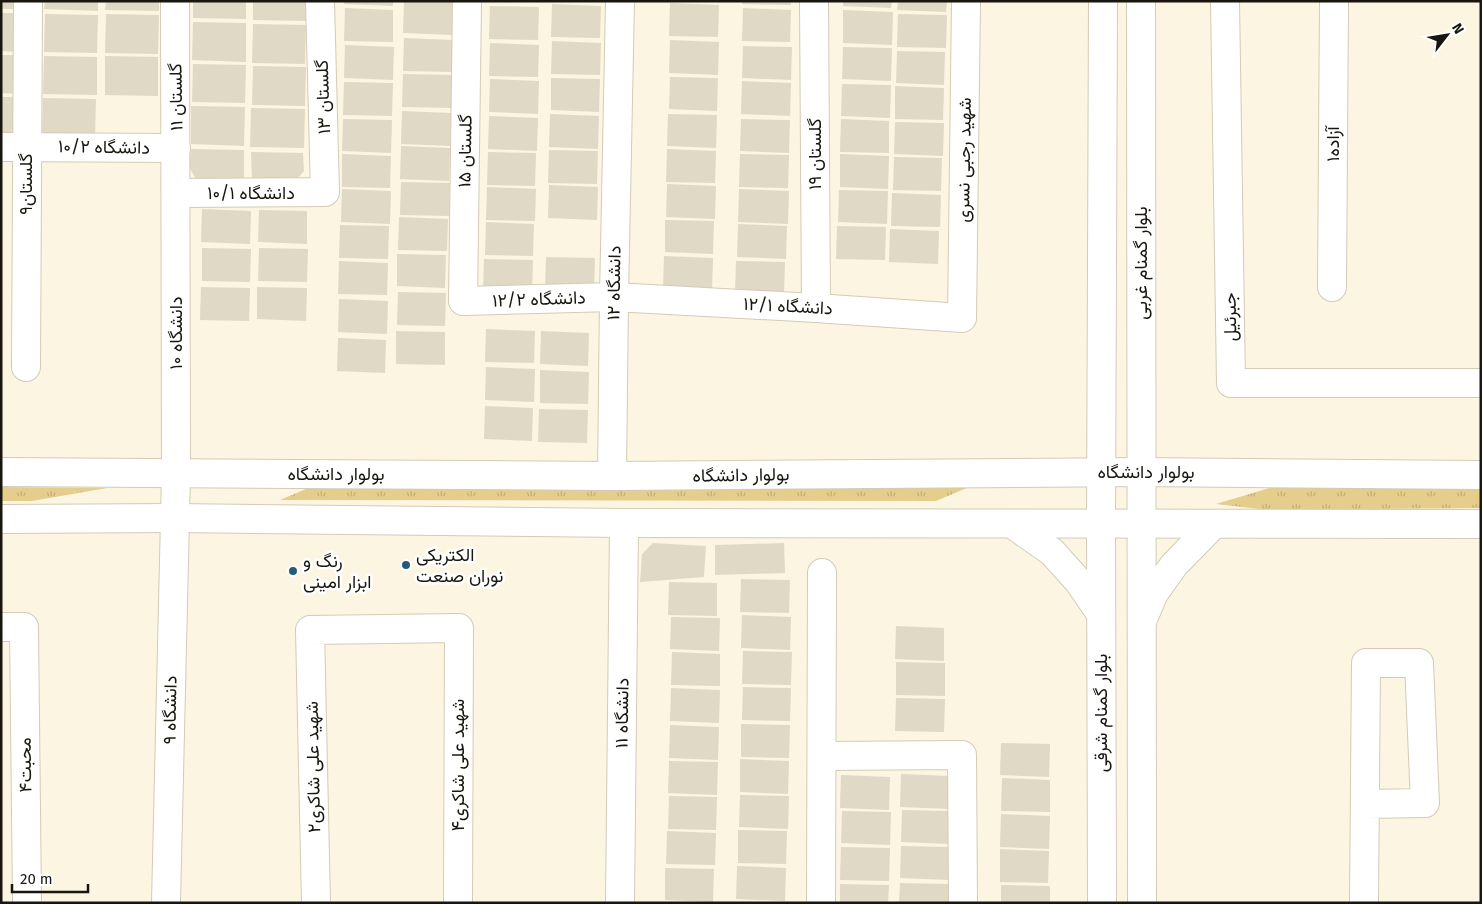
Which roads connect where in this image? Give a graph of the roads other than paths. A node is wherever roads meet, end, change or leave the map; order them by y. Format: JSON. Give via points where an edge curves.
{"nodes":[{"id":1,"x":28,"y":1,"type":"edge"},
{"id":2,"x":175,"y":1,"type":"edge"},
{"id":3,"x":320,"y":1,"type":"edge"},
{"id":4,"x":467,"y":1,"type":"edge"},
{"id":5,"x":620,"y":1,"type":"edge"},
{"id":6,"x":814,"y":1,"type":"edge"},
{"id":7,"x":966,"y":1,"type":"edge"},
{"id":8,"x":1103,"y":1,"type":"edge"},
{"id":9,"x":1141,"y":1,"type":"edge"},
{"id":10,"x":1225,"y":1,"type":"edge"},
{"id":11,"x":1334,"y":1,"type":"edge"},
{"id":12,"x":14,"y":147,"type":"edge"},
{"id":13,"x":176,"y":148,"type":"junction"},
{"id":14,"x":326,"y":192,"type":"joint"},
{"id":15,"x":176,"y":193,"type":"junction"},
{"id":16,"x":1332,"y":287,"type":"dead end"},
{"id":17,"x":614,"y":297,"type":"junction"},
{"id":18,"x":463,"y":301,"type":"joint"},
{"id":19,"x":816,"y":308,"type":"junction"},
{"id":20,"x":962,"y":318,"type":"joint"},
{"id":21,"x":26,"y":366,"type":"dead end"},
{"id":22,"x":1481,"y":383,"type":"edge"},
{"id":23,"x":1,"y":472,"type":"edge"},
{"id":24,"x":1102,"y":472,"type":"junction"},
{"id":25,"x":1140,"y":472,"type":"junction"},
{"id":26,"x":176,"y":473,"type":"junction"},
{"id":27,"x":1481,"y":475,"type":"edge"},
{"id":28,"x":612,"y":476,"type":"junction"},
{"id":29,"x":175,"y":518,"type":"junction"},
{"id":30,"x":1,"y":519,"type":"edge"},
{"id":31,"x":624,"y":523,"type":"junction"},
{"id":32,"x":1012,"y":524,"type":"junction"},
{"id":33,"x":1101,"y":524,"type":"junction"},
{"id":34,"x":1140,"y":524,"type":"junction"},
{"id":35,"x":1214,"y":524,"type":"junction"},
{"id":36,"x":1481,"y":524,"type":"edge"},
{"id":37,"x":822,"y":573,"type":"dead end"},
{"id":38,"x":1101,"y":614,"type":"junction"},
{"id":39,"x":1141,"y":625,"type":"junction"},
{"id":40,"x":12,"y":627,"type":"edge"},
{"id":41,"x":310,"y":630,"type":"joint"},
{"id":42,"x":822,"y":756,"type":"junction"},
{"id":43,"x":1365,"y":804,"type":"junction"},
{"id":44,"x":27,"y":903,"type":"edge"},
{"id":45,"x":166,"y":903,"type":"edge"},
{"id":46,"x":316,"y":903,"type":"edge"},
{"id":47,"x":458,"y":903,"type":"edge"},
{"id":48,"x":620,"y":903,"type":"edge"},
{"id":49,"x":821,"y":903,"type":"edge"},
{"id":50,"x":963,"y":903,"type":"edge"},
{"id":51,"x":1102,"y":903,"type":"edge"},
{"id":52,"x":1142,"y":903,"type":"edge"},
{"id":53,"x":1364,"y":903,"type":"edge"}],
"edges":[{"from":1,"to":12,"type":"street","name":"گلستان۹"},
{"from":2,"to":13,"type":"street","name":"گلستان ۱۱"},
{"from":3,"to":14,"type":"street","name":"گلستان ۱۳"},
{"from":4,"to":18,"type":"street","name":"گلستان ۱۵"},
{"from":5,"to":17,"type":"street","name":"دانشگاه ۱۲"},
{"from":6,"to":19,"type":"street","name":"گلستان ۱۹"},
{"from":7,"to":20,"type":"street","name":"شهید رجبی نسری"},
{"from":8,"to":24,"type":"street"},
{"from":9,"to":25,"type":"street","name":"بلوار گمنام غربی"},
{"from":10,"to":22,"type":"street","name":"جبرئیل","via":[[1231,383]]},
{"from":11,"to":16,"type":"street","name":"آزاده۱"},
{"from":12,"to":13,"type":"street","name":"دانشگاه ۱۰/۲"},
{"from":12,"to":21,"type":"street","name":"گلستان۹"},
{"from":13,"to":15,"type":"street","name":"گلستان ۱۱"},
{"from":14,"to":15,"type":"street","name":"دانشگاه ۱۰/۱"},
{"from":15,"to":26,"type":"street","name":"دانشگاه ۱۰"},
{"from":17,"to":18,"type":"street","name":"دانشگاه ۱۲/۲"},
{"from":17,"to":19,"type":"street","name":"دانشگاه ۱۲/۱"},
{"from":17,"to":28,"type":"street","name":"دانشگاه ۱۲"},
{"from":19,"to":20,"type":"street","name":"دانشگاه ۱۲/۱"},
{"from":23,"to":26,"type":"street","name":"بولوار دانشگاه"},
{"from":24,"to":25,"type":"street","name":"بولوار دانشگاه"},
{"from":24,"to":28,"type":"street","name":"بولوار دانشگاه"},
{"from":24,"to":33,"type":"street"},
{"from":25,"to":27,"type":"street","name":"بولوار دانشگاه"},
{"from":25,"to":34,"type":"street","name":"بلوار گمنام غربی"},
{"from":26,"to":28,"type":"street","name":"بولوار دانشگاه"},
{"from":26,"to":29,"type":"street","name":"دانشگاه ۱۰"},
{"from":29,"to":30,"type":"street"},
{"from":29,"to":31,"type":"street"},
{"from":29,"to":45,"type":"street","name":"دانشگاه ۹"},
{"from":31,"to":32,"type":"street"},
{"from":31,"to":48,"type":"street","name":"دانشگاه ۱۱"},
{"from":32,"to":33,"type":"street"},
{"from":32,"to":38,"type":"street","via":[[1052,552],[1079,582]]},
{"from":33,"to":34,"type":"street"},
{"from":33,"to":38,"type":"street","name":"بلوار گمنام شرقی"},
{"from":34,"to":35,"type":"street"},
{"from":34,"to":39,"type":"street"},
{"from":35,"to":36,"type":"street"},
{"from":35,"to":39,"type":"street","via":[[1169,572],[1154,593]]},
{"from":37,"to":42,"type":"street"},
{"from":38,"to":51,"type":"street","name":"بلوار گمنام شرقی"},
{"from":39,"to":52,"type":"street"},
{"from":40,"to":44,"type":"street","name":"محبت۴"},
{"from":41,"to":46,"type":"street","name":"شهید علی شاکری۲"},
{"from":41,"to":47,"type":"street","name":"شهید علی شاکری۴","via":[[459,628]]},
{"from":42,"to":49,"type":"street"},
{"from":42,"to":50,"type":"street","via":[[962,755]]},
{"from":43,"to":43,"type":"street","via":[[1425,803],[1419,663],[1366,663]]},
{"from":43,"to":53,"type":"street"}]}
